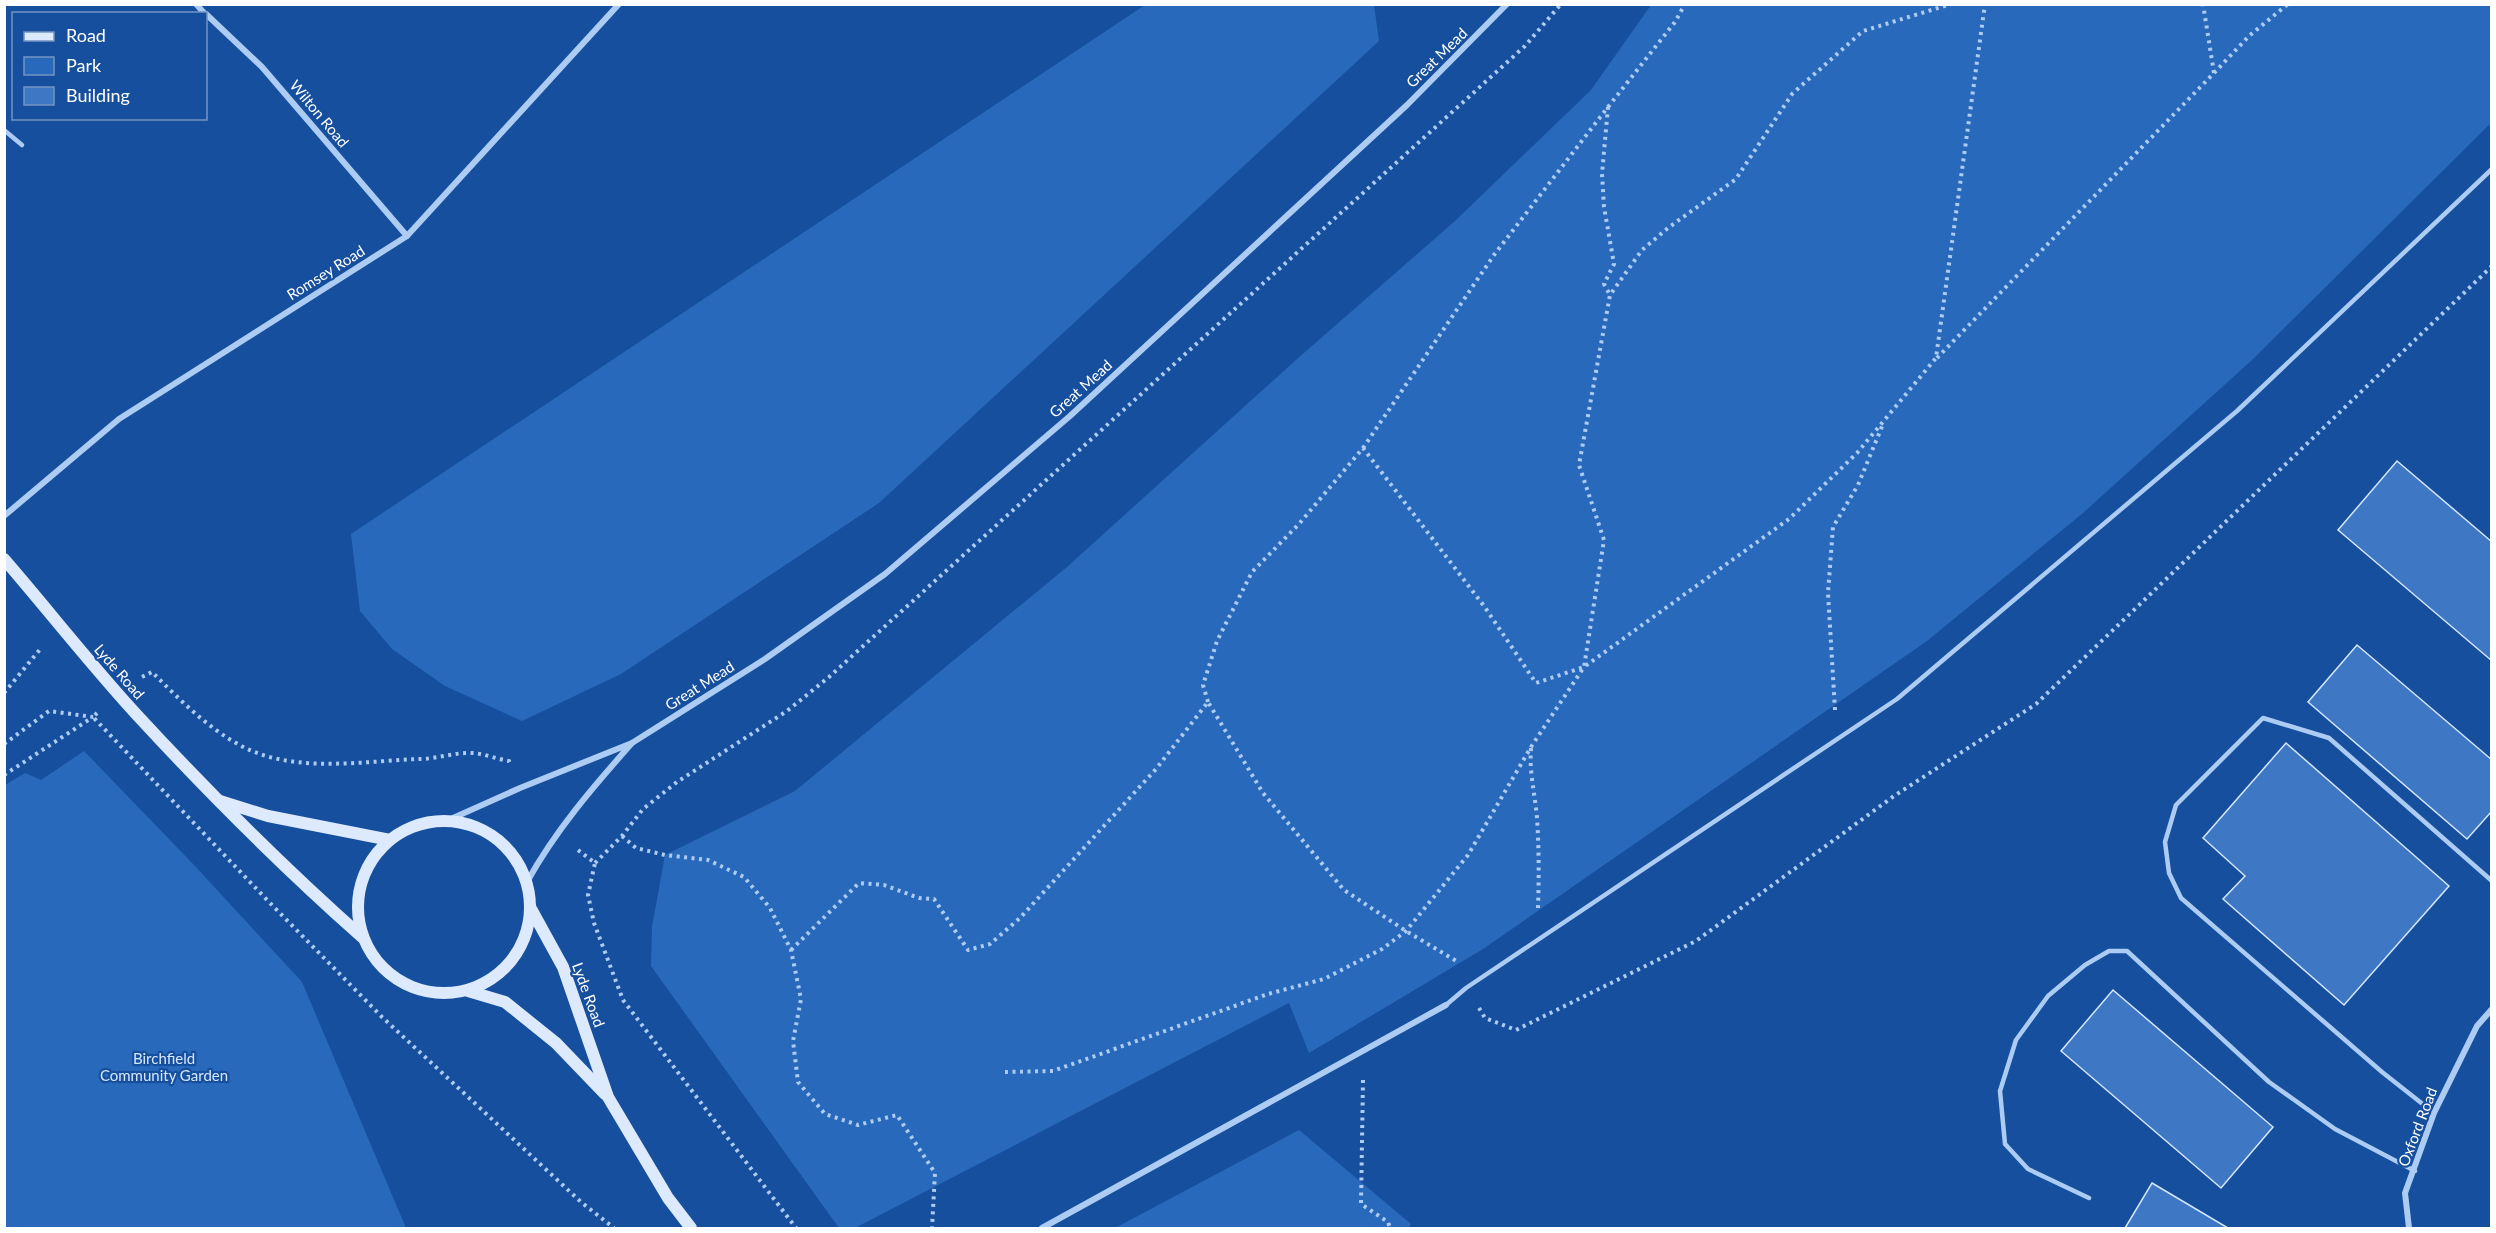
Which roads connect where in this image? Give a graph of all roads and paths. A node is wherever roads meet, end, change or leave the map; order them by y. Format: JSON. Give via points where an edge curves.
{"nodes":[{"id":1,"x":619,"y":4,"type":"edge"},
{"id":2,"x":1507,"y":4,"type":"edge"},
{"id":3,"x":1686,"y":4,"type":"edge"},
{"id":4,"x":1950,"y":4,"type":"edge"},
{"id":5,"x":1985,"y":4,"type":"edge"},
{"id":6,"x":2203,"y":4,"type":"edge"},
{"id":7,"x":2288,"y":4,"type":"edge"},
{"id":8,"x":207,"y":16,"type":"edge"},
{"id":9,"x":2214,"y":73,"type":"junction"},
{"id":10,"x":1608,"y":107,"type":"junction"},
{"id":11,"x":4,"y":130,"type":"edge"},
{"id":12,"x":22,"y":145,"type":"dead end"},
{"id":13,"x":2492,"y":168,"type":"edge"},
{"id":14,"x":407,"y":236,"type":"junction"},
{"id":15,"x":2492,"y":266,"type":"edge"},
{"id":16,"x":1610,"y":295,"type":"junction"},
{"id":17,"x":1936,"y":358,"type":"junction"},
{"id":18,"x":1886,"y":419,"type":"junction"},
{"id":19,"x":1363,"y":448,"type":"junction"},
{"id":20,"x":4,"y":516,"type":"edge"},
{"id":21,"x":4,"y":559,"type":"edge"},
{"id":22,"x":60,"y":625,"type":"junction"},
{"id":23,"x":1584,"y":667,"type":"junction"},
{"id":24,"x":4,"y":693,"type":"edge"},
{"id":25,"x":1208,"y":702,"type":"junction"},
{"id":26,"x":1835,"y":716,"type":"dead end"},
{"id":27,"x":632,"y":743,"type":"junction"},
{"id":28,"x":4,"y":744,"type":"edge"},
{"id":29,"x":1531,"y":747,"type":"junction"},
{"id":30,"x":4,"y":775,"type":"edge"},
{"id":31,"x":216,"y":800,"type":"junction"},
{"id":32,"x":453,"y":819,"type":"junction"},
{"id":33,"x":556,"y":834,"type":"junction"},
{"id":34,"x":622,"y":837,"type":"dead end"},
{"id":35,"x":390,"y":840,"type":"junction"},
{"id":36,"x":2492,"y":880,"type":"edge"},
{"id":37,"x":527,"y":882,"type":"junction"},
{"id":38,"x":1548,"y":904,"type":"dead end"},
{"id":39,"x":530,"y":907,"type":"junction"},
{"id":40,"x":1406,"y":931,"type":"junction"},
{"id":41,"x":362,"y":937,"type":"junction"},
{"id":42,"x":791,"y":950,"type":"junction"},
{"id":43,"x":1466,"y":988,"type":"junction"},
{"id":44,"x":468,"y":991,"type":"junction"},
{"id":45,"x":1446,"y":1005,"type":"joint"},
{"id":46,"x":2492,"y":1009,"type":"edge"},
{"id":47,"x":1364,"y":1050,"type":"junction"},
{"id":48,"x":1005,"y":1072,"type":"dead end"},
{"id":49,"x":608,"y":1096,"type":"junction"},
{"id":50,"x":2434,"y":1113,"type":"junction"},
{"id":51,"x":2415,"y":1171,"type":"junction"},
{"id":52,"x":2089,"y":1198,"type":"dead end"},
{"id":53,"x":691,"y":1228,"type":"edge"},
{"id":54,"x":796,"y":1228,"type":"edge"},
{"id":55,"x":932,"y":1228,"type":"edge"},
{"id":56,"x":1042,"y":1228,"type":"edge"},
{"id":57,"x":1390,"y":1228,"type":"edge"},
{"id":58,"x":2409,"y":1228,"type":"edge"}],
"edges":[{"from":1,"to":14,"type":"street","name":"Romsey Road"},
{"from":2,"to":27,"type":"street","name":"Great Mead","via":[[1407,105],[1079,408],[885,574],[765,659]]},
{"from":3,"to":10,"type":"path"},
{"from":4,"to":16,"type":"path","via":[[1863,31],[1792,94],[1736,179],[1642,250]]},
{"from":5,"to":17,"type":"path"},
{"from":6,"to":9,"type":"path"},
{"from":7,"to":9,"type":"path","via":[[2249,36]]},
{"from":8,"to":14,"type":"street","name":"Wilton Road","via":[[262,66]]},
{"from":9,"to":17,"type":"path"},
{"from":10,"to":16,"type":"path","via":[[1602,174],[1614,264],[1604,284]]},
{"from":10,"to":19,"type":"path","via":[[1494,255]]},
{"from":11,"to":12,"type":"lane"},
{"from":13,"to":43,"type":"lane","via":[[2238,411],[1897,699]]},
{"from":14,"to":20,"type":"street","name":"Romsey Road","via":[[119,419]]},
{"from":15,"to":43,"type":"path","via":[[2036,704],[1894,796],[1696,940],[1516,1030],[1485,1018]]},
{"from":16,"to":23,"type":"path","via":[[1579,465],[1605,540]]},
{"from":17,"to":18,"type":"path"},
{"from":18,"to":23,"type":"path","via":[[1790,519]]},
{"from":18,"to":26,"type":"path","via":[[1858,485],[1833,527],[1828,593]]},
{"from":19,"to":23,"type":"path","via":[[1484,606],[1536,683]]},
{"from":19,"to":25,"type":"path","via":[[1299,524],[1252,572],[1217,640],[1203,685]]},
{"from":21,"to":22,"type":"street","name":"Lyde Road"},
{"from":22,"to":24,"type":"path"},
{"from":22,"to":31,"type":"street","name":"Lyde Road"},
{"from":23,"to":29,"type":"path"},
{"from":25,"to":40,"type":"path","via":[[1263,793],[1344,890]]},
{"from":25,"to":42,"type":"path","via":[[1156,769],[1020,918],[990,944],[968,950],[934,899],[919,898],[884,885],[859,883]]},
{"from":27,"to":32,"type":"street","name":"Great Mead"},
{"from":27,"to":33,"type":"street","name":"Great Mead"},
{"from":28,"to":30,"type":"path","via":[[49,711],[93,717]]},
{"from":29,"to":38,"type":"path","via":[[1529,764],[1540,867],[1538,911]]},
{"from":29,"to":40,"type":"path","via":[[1468,855]]},
{"from":31,"to":35,"type":"street","name":"Lyde Road","via":[[268,816]]},
{"from":31,"to":41,"type":"street","name":"Lyde Road"},
{"from":32,"to":35,"type":"street","name":"Lyde Road","via":[[426,822]]},
{"from":32,"to":37,"type":"street","name":"Lyde Road","via":[[483,830],[511,853]]},
{"from":33,"to":37,"type":"street","name":"Great Mead"},
{"from":33,"to":54,"type":"path","via":[[595,863],[588,895],[594,923],[623,1000]]},
{"from":34,"to":42,"type":"path","via":[[636,848],[708,860],[744,877],[770,908]]},
{"from":35,"to":41,"type":"street","name":"Lyde Road","via":[[369,865],[357,898]]},
{"from":36,"to":50,"type":"lane","via":[[2329,738],[2263,718],[2176,805],[2166,842],[2169,873],[2181,898]]},
{"from":37,"to":39,"type":"street","name":"Lyde Road"},
{"from":39,"to":44,"type":"street","name":"Lyde Road","via":[[524,940],[508,965]]},
{"from":39,"to":49,"type":"street","name":"Lyde Road","via":[[563,967]]},
{"from":40,"to":43,"type":"path","via":[[1472,969]]},
{"from":40,"to":48,"type":"path","via":[[1382,949],[1324,979],[1268,994],[1053,1071]]},
{"from":41,"to":44,"type":"street","name":"Lyde Road","via":[[379,964],[406,985],[435,994]]},
{"from":42,"to":55,"type":"path","via":[[801,999],[793,1041],[798,1082],[825,1114],[858,1125],[897,1115],[935,1173]]},
{"from":43,"to":45,"type":"lane"},
{"from":44,"to":49,"type":"street","name":"Lyde Road","via":[[505,1002],[556,1043]]},
{"from":45,"to":47,"type":"street"},
{"from":46,"to":50,"type":"street","name":"Oxford Road","via":[[2477,1026]]},
{"from":47,"to":56,"type":"street"},
{"from":47,"to":57,"type":"path","via":[[1361,1204],[1388,1222]]},
{"from":49,"to":53,"type":"street","name":"Lyde Road","via":[[668,1198]]},
{"from":50,"to":51,"type":"street","name":"Oxford Road"},
{"from":51,"to":52,"type":"lane","via":[[2335,1129],[2279,1089],[2127,951],[2109,951],[2048,996],[2016,1040],[2000,1090],[2005,1144],[2028,1169]]},
{"from":51,"to":58,"type":"street","name":"Oxford Road","via":[[2405,1193]]}]}
